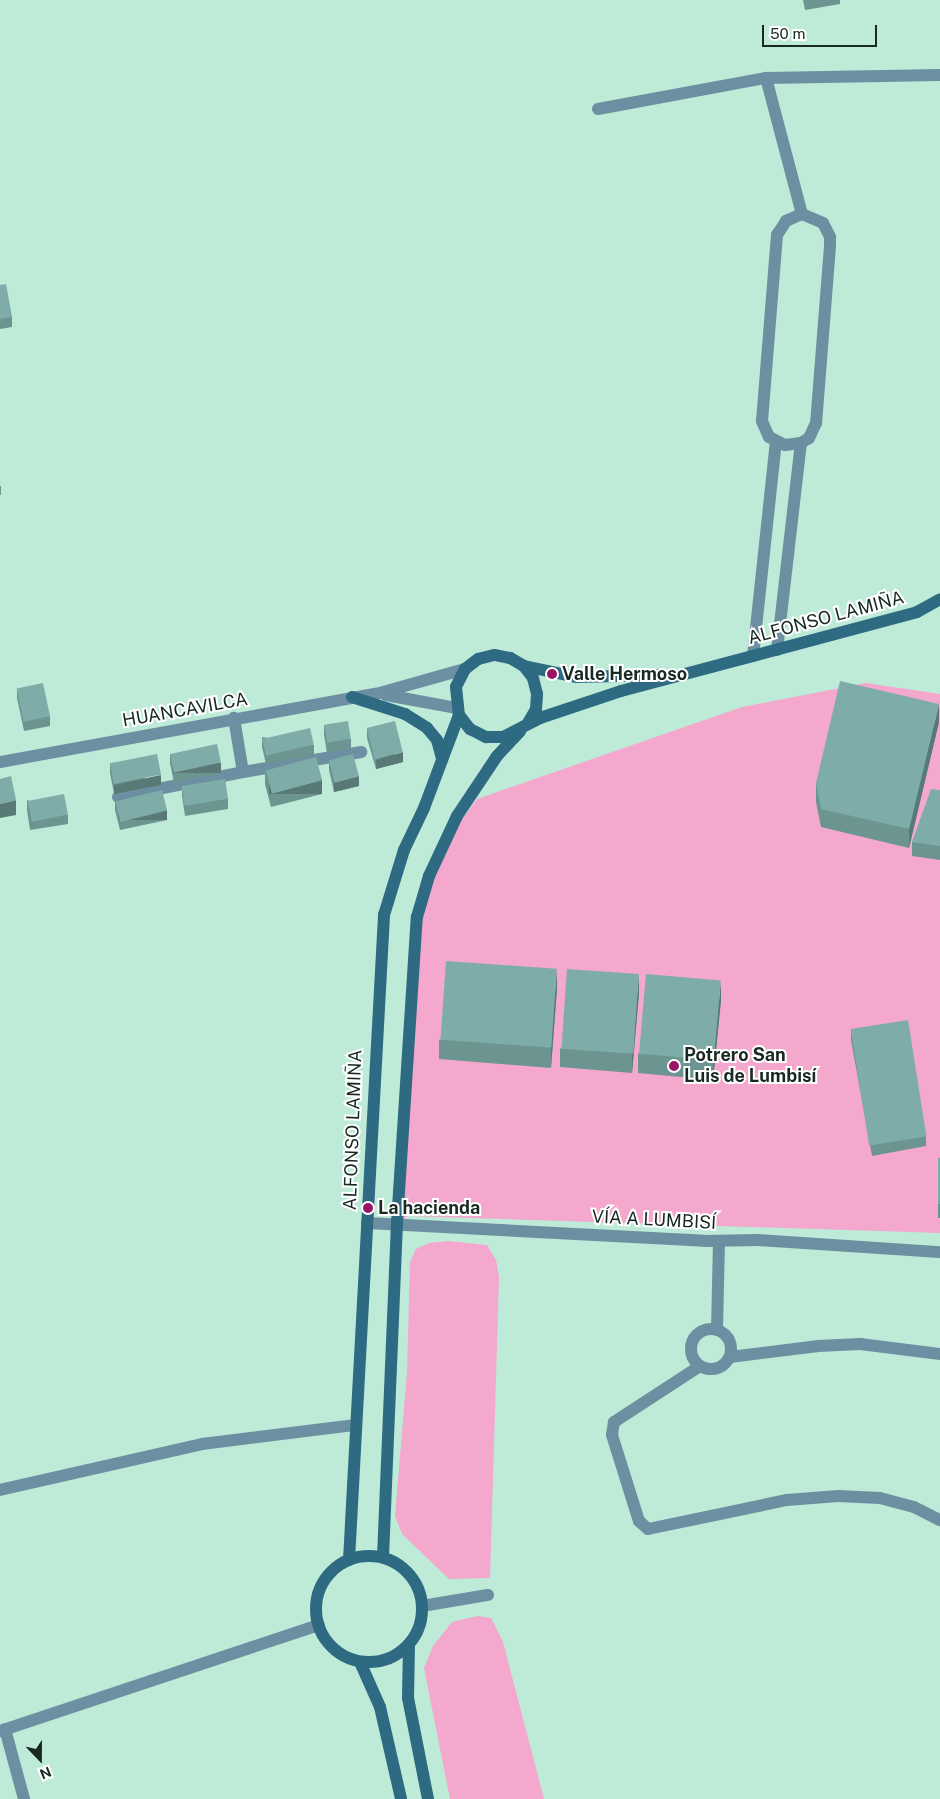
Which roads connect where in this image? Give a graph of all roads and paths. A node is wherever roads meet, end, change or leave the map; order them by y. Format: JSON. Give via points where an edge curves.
{"nodes":[{"id":1,"x":940,"y":75,"type":"edge"},
{"id":2,"x":766,"y":78,"type":"junction"},
{"id":3,"x":598,"y":110,"type":"dead end"},
{"id":4,"x":802,"y":214,"type":"junction"},
{"id":5,"x":776,"y":442,"type":"junction"},
{"id":6,"x":802,"y":443,"type":"junction"},
{"id":7,"x":940,"y":600,"type":"edge"},
{"id":8,"x":776,"y":650,"type":"junction"},
{"id":9,"x":753,"y":656,"type":"junction"},
{"id":10,"x":524,"y":666,"type":"junction"},
{"id":11,"x":718,"y":666,"type":"junction"},
{"id":12,"x":466,"y":669,"type":"junction"},
{"id":13,"x":376,"y":694,"type":"junction"},
{"id":14,"x":352,"y":697,"type":"junction"},
{"id":15,"x":457,"y":711,"type":"junction"},
{"id":16,"x":234,"y":718,"type":"junction"},
{"id":17,"x":524,"y":727,"type":"junction"},
{"id":18,"x":361,"y":752,"type":"dead end"},
{"id":19,"x":442,"y":759,"type":"junction"},
{"id":20,"x":0,"y":762,"type":"edge"},
{"id":21,"x":243,"y":772,"type":"junction"},
{"id":22,"x":118,"y":797,"type":"edge"},
{"id":23,"x":367,"y":1223,"type":"junction"},
{"id":24,"x":397,"y":1223,"type":"junction"},
{"id":25,"x":719,"y":1241,"type":"junction"},
{"id":26,"x":940,"y":1252,"type":"edge"},
{"id":27,"x":717,"y":1330,"type":"junction"},
{"id":28,"x":940,"y":1354,"type":"edge"},
{"id":29,"x":730,"y":1358,"type":"junction"},
{"id":30,"x":700,"y":1366,"type":"junction"},
{"id":31,"x":354,"y":1425,"type":"junction"},
{"id":32,"x":0,"y":1490,"type":"edge"},
{"id":33,"x":940,"y":1520,"type":"edge"},
{"id":34,"x":383,"y":1557,"type":"junction"},
{"id":35,"x":348,"y":1560,"type":"junction"},
{"id":36,"x":488,"y":1595,"type":"dead end"},
{"id":37,"x":422,"y":1606,"type":"junction"},
{"id":38,"x":319,"y":1625,"type":"junction"},
{"id":39,"x":409,"y":1645,"type":"junction"},
{"id":40,"x":360,"y":1662,"type":"junction"},
{"id":41,"x":2,"y":1730,"type":"edge"},
{"id":42,"x":24,"y":1799,"type":"edge"},
{"id":43,"x":401,"y":1799,"type":"edge"},
{"id":44,"x":428,"y":1799,"type":"edge"}],
"edges":[{"from":1,"to":2,"type":"street"},
{"from":2,"to":3,"type":"street"},
{"from":2,"to":4,"type":"street"},
{"from":4,"to":5,"type":"street","via":[[786,221],[777,235],[762,421],[769,437]]},
{"from":4,"to":6,"type":"street","via":[[823,223],[830,237],[816,423]]},
{"from":5,"to":6,"type":"street","via":[[784,445]]},
{"from":5,"to":9,"type":"street"},
{"from":6,"to":8,"type":"street"},
{"from":7,"to":8,"type":"street","name":"ALFONSO LAMIÑA","via":[[917,612]]},
{"from":8,"to":9,"type":"street","name":"ALFONSO LAMIÑA"},
{"from":9,"to":11,"type":"street","name":"ALFONSO LAMIÑA"},
{"from":10,"to":11,"type":"street","name":"ALFONSO LAMIÑA","via":[[552,674],[607,678],[649,676]]},
{"from":10,"to":12,"type":"street","via":[[510,658],[494,655],[478,659]]},
{"from":10,"to":17,"type":"street","via":[[534,678],[538,694],[536,710]]},
{"from":11,"to":17,"type":"street","name":"ALFONSO LAMIÑA","via":[[621,691]]},
{"from":12,"to":13,"type":"street","name":"HUANCAVILCA"},
{"from":12,"to":15,"type":"street","via":[[456,687]]},
{"from":13,"to":14,"type":"street","name":"HUANCAVILCA"},
{"from":13,"to":15,"type":"street","name":"HUANCAVILCA"},
{"from":14,"to":16,"type":"street","name":"HUANCAVILCA"},
{"from":14,"to":19,"type":"street","via":[[406,714],[428,728],[437,740]]},
{"from":15,"to":17,"type":"street","via":[[470,729],[486,737],[503,737]]},
{"from":15,"to":19,"type":"street","name":"ALFONSO LAMIÑA"},
{"from":16,"to":20,"type":"street","name":"HUANCAVILCA"},
{"from":16,"to":21,"type":"street"},
{"from":17,"to":24,"type":"street","via":[[475,787],[457,816],[429,876],[417,916]]},
{"from":18,"to":21,"type":"street"},
{"from":19,"to":23,"type":"street","name":"ALFONSO LAMIÑA","via":[[404,850],[384,915]]},
{"from":21,"to":22,"type":"street"},
{"from":23,"to":24,"type":"street","name":"VÍA A LUMBISÍ"},
{"from":23,"to":31,"type":"street","name":"ALFONSO LAMIÑA"},
{"from":24,"to":25,"type":"street","name":"VÍA A LUMBISÍ"},
{"from":24,"to":34,"type":"street"},
{"from":25,"to":26,"type":"street","name":"VÍA A LUMBISÍ","via":[[757,1240]]},
{"from":25,"to":27,"type":"street"},
{"from":27,"to":29,"type":"street","via":[[730,1341]]},
{"from":27,"to":30,"type":"street","via":[[700,1334],[694,1341],[694,1359]]},
{"from":28,"to":29,"type":"street","via":[[860,1344],[818,1346]]},
{"from":29,"to":30,"type":"street","via":[[722,1366],[711,1369]]},
{"from":30,"to":33,"type":"street","via":[[614,1422],[612,1435],[639,1521],[648,1529],[787,1500],[838,1496],[880,1498]]},
{"from":31,"to":32,"type":"street","via":[[202,1444]]},
{"from":31,"to":35,"type":"street","name":"ALFONSO LAMIÑA"},
{"from":34,"to":35,"type":"street","via":[[365,1556]]},
{"from":34,"to":37,"type":"street","via":[[400,1565],[413,1578]]},
{"from":35,"to":38,"type":"street","via":[[323,1582],[316,1598]]},
{"from":36,"to":37,"type":"street"},
{"from":37,"to":39,"type":"street","via":[[419,1629]]},
{"from":38,"to":40,"type":"street","via":[[330,1646],[344,1657]]},
{"from":38,"to":41,"type":"street"},
{"from":39,"to":40,"type":"street","via":[[395,1656],[378,1662]]},
{"from":39,"to":44,"type":"street","via":[[408,1698]]},
{"from":40,"to":43,"type":"street","via":[[380,1707]]},
{"from":41,"to":42,"type":"street"}]}
